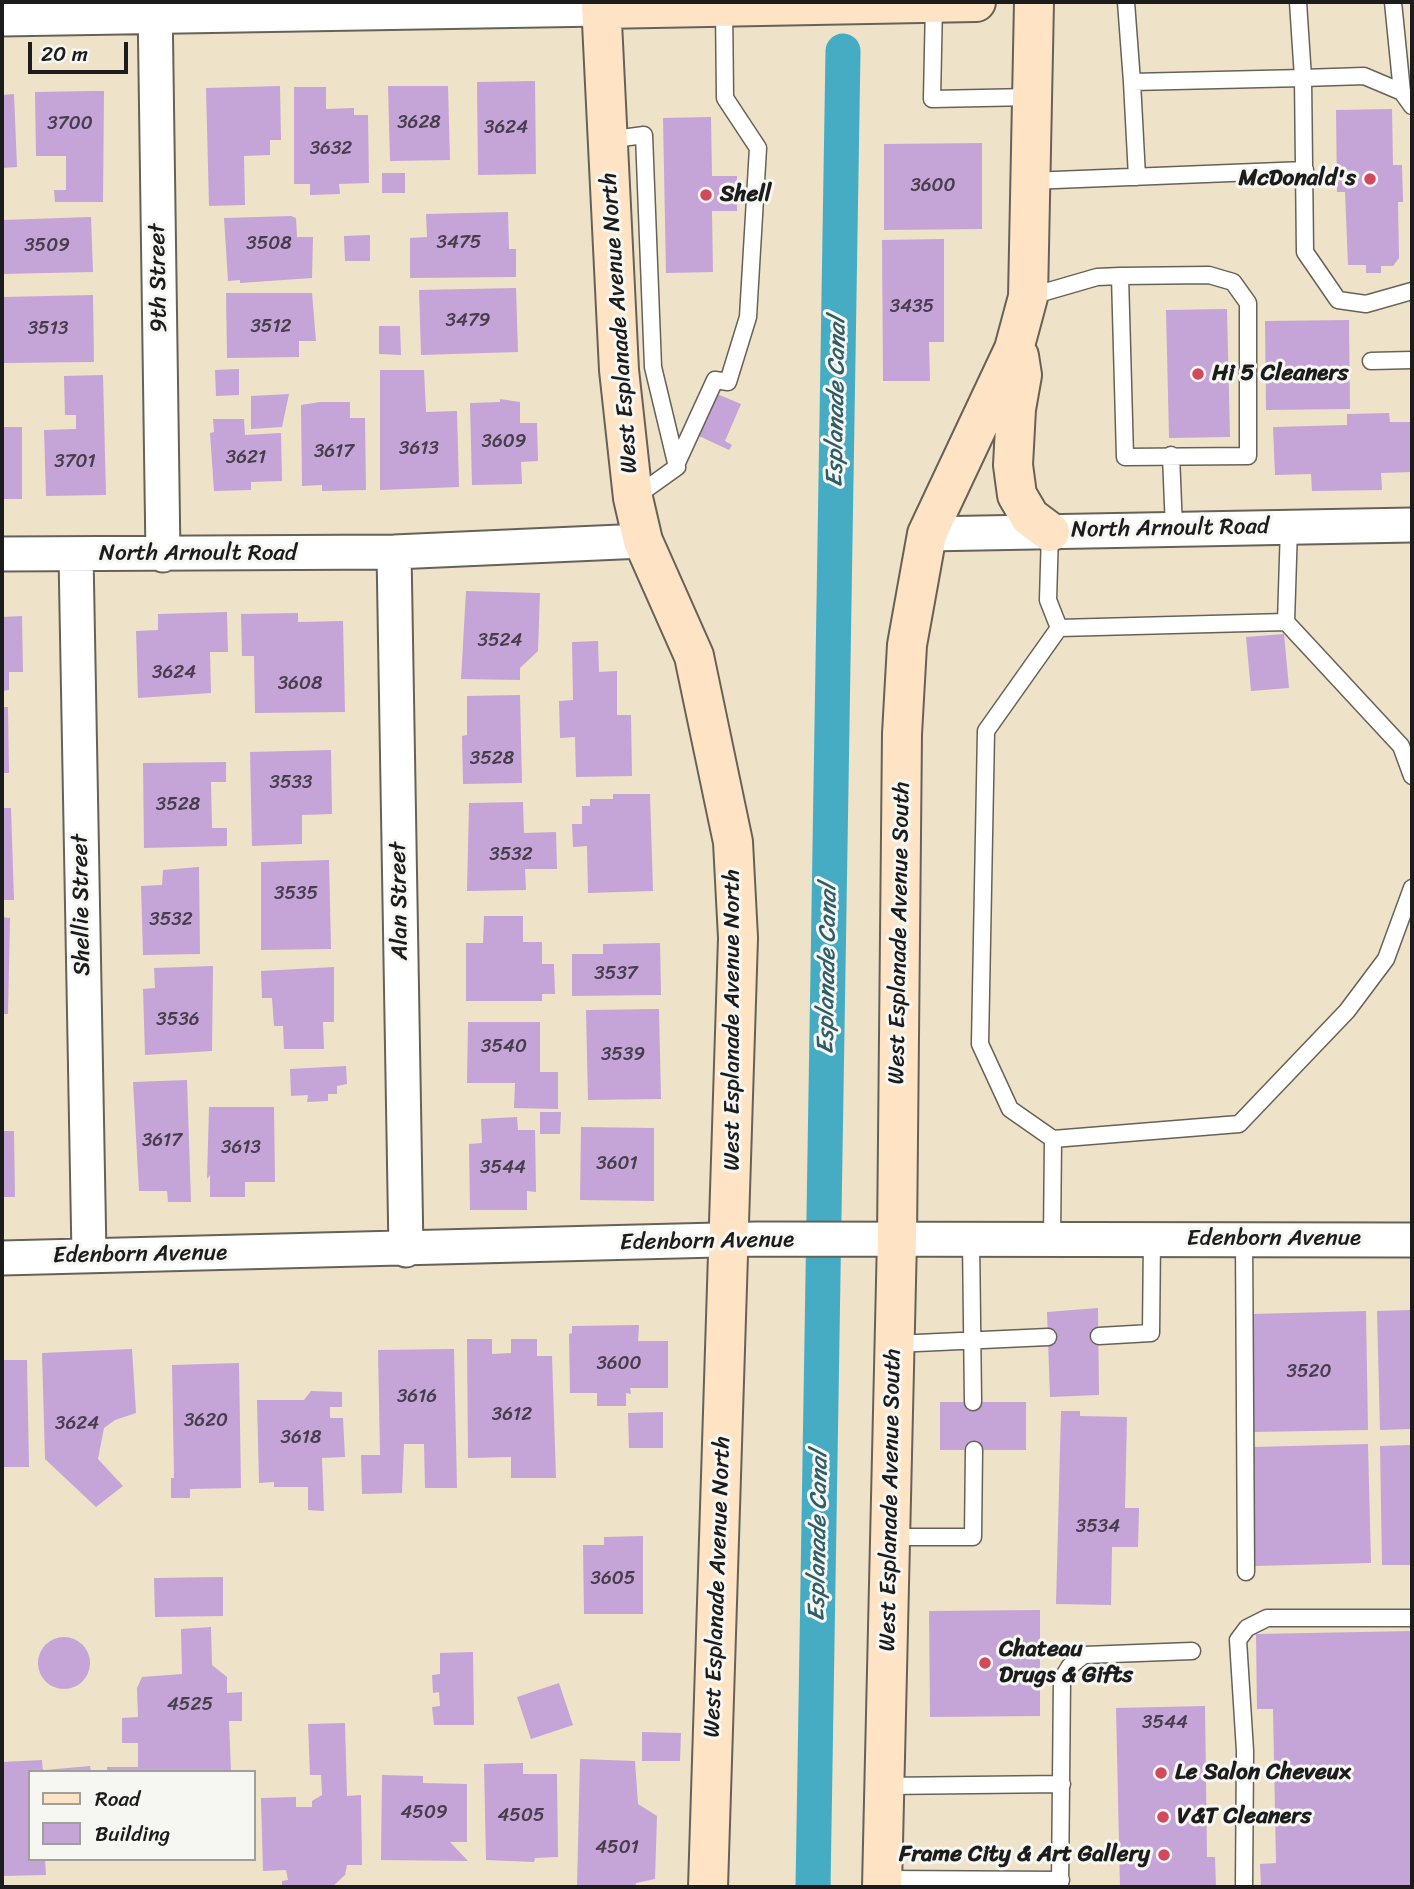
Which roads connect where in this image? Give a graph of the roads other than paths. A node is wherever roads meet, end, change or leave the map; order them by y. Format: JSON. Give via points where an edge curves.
{"nodes":[{"id":1,"x":976,"y":2,"type":"edge"},
{"id":2,"x":1034,"y":2,"type":"edge"},
{"id":3,"x":1126,"y":2,"type":"edge"},
{"id":4,"x":1298,"y":2,"type":"edge"},
{"id":5,"x":1394,"y":2,"type":"edge"},
{"id":6,"x":934,"y":3,"type":"edge"},
{"id":7,"x":601,"y":5,"type":"edge"},
{"id":8,"x":724,"y":6,"type":"junction"},
{"id":9,"x":156,"y":9,"type":"edge"},
{"id":10,"x":2,"y":19,"type":"edge"},
{"id":11,"x":1303,"y":78,"type":"junction"},
{"id":12,"x":1132,"y":82,"type":"junction"},
{"id":13,"x":1402,"y":92,"type":"junction"},
{"id":14,"x":1032,"y":97,"type":"junction"},
{"id":15,"x":1412,"y":106,"type":"edge"},
{"id":16,"x":1305,"y":170,"type":"junction"},
{"id":17,"x":1137,"y":177,"type":"junction"},
{"id":18,"x":1030,"y":181,"type":"junction"},
{"id":19,"x":1120,"y":276,"type":"junction"},
{"id":20,"x":1412,"y":291,"type":"edge"},
{"id":21,"x":1027,"y":297,"type":"junction"},
{"id":22,"x":1016,"y":342,"type":"junction"},
{"id":23,"x":1412,"y":360,"type":"edge"},
{"id":24,"x":1371,"y":361,"type":"dead end"},
{"id":25,"x":636,"y":369,"type":"junction"},
{"id":26,"x":1171,"y":455,"type":"junction"},
{"id":27,"x":676,"y":465,"type":"junction"},
{"id":28,"x":632,"y":498,"type":"junction"},
{"id":29,"x":1412,"y":525,"type":"edge"},
{"id":30,"x":1289,"y":527,"type":"junction"},
{"id":31,"x":1174,"y":529,"type":"junction"},
{"id":32,"x":1050,"y":531,"type":"junction"},
{"id":33,"x":927,"y":534,"type":"junction"},
{"id":34,"x":643,"y":541,"type":"junction"},
{"id":35,"x":394,"y":552,"type":"junction"},
{"id":36,"x":2,"y":554,"type":"edge"},
{"id":37,"x":76,"y":555,"type":"junction"},
{"id":38,"x":163,"y":555,"type":"junction"},
{"id":39,"x":1286,"y":622,"type":"junction"},
{"id":40,"x":1059,"y":628,"type":"junction"},
{"id":41,"x":1412,"y":776,"type":"edge"},
{"id":42,"x":1412,"y":888,"type":"edge"},
{"id":43,"x":1053,"y":1139,"type":"junction"},
{"id":44,"x":744,"y":1239,"type":"junction"},
{"id":45,"x":897,"y":1239,"type":"junction"},
{"id":46,"x":971,"y":1239,"type":"junction"},
{"id":47,"x":1052,"y":1239,"type":"junction"},
{"id":48,"x":1152,"y":1239,"type":"junction"},
{"id":49,"x":1244,"y":1239,"type":"junction"},
{"id":50,"x":1412,"y":1240,"type":"edge"},
{"id":51,"x":406,"y":1250,"type":"junction"},
{"id":52,"x":89,"y":1255,"type":"junction"},
{"id":53,"x":2,"y":1258,"type":"edge"},
{"id":54,"x":1099,"y":1336,"type":"dead end"},
{"id":55,"x":1048,"y":1337,"type":"dead end"},
{"id":56,"x":974,"y":1341,"type":"junction"},
{"id":57,"x":895,"y":1345,"type":"junction"},
{"id":58,"x":973,"y":1402,"type":"dead end"},
{"id":59,"x":974,"y":1450,"type":"dead end"},
{"id":60,"x":890,"y":1537,"type":"junction"},
{"id":61,"x":1246,"y":1572,"type":"dead end"},
{"id":62,"x":1412,"y":1618,"type":"edge"},
{"id":63,"x":1192,"y":1651,"type":"dead end"},
{"id":64,"x":1062,"y":1784,"type":"junction"},
{"id":65,"x":884,"y":1786,"type":"junction"},
{"id":66,"x":882,"y":1883,"type":"edge"},
{"id":67,"x":1060,"y":1884,"type":"edge"},
{"id":68,"x":708,"y":1887,"type":"edge"},
{"id":69,"x":1244,"y":1887,"type":"edge"}],
"edges":[{"from":1,"to":6,"type":"main road"},
{"from":2,"to":14,"type":"main road","name":"West Esplanade Avenue South"},
{"from":3,"to":12,"type":"lane"},
{"from":4,"to":11,"type":"lane"},
{"from":5,"to":13,"type":"lane"},
{"from":6,"to":8,"type":"main road"},
{"from":6,"to":14,"type":"lane","via":[[932,99]]},
{"from":7,"to":8,"type":"main road"},
{"from":7,"to":9,"type":"street"},
{"from":7,"to":25,"type":"main road","name":"West Esplanade Avenue North","via":[[607,139],[631,259]]},
{"from":8,"to":27,"type":"lane","via":[[725,98],[758,148],[748,317],[728,382],[715,380]]},
{"from":9,"to":10,"type":"street"},
{"from":9,"to":38,"type":"street","name":"9th Street"},
{"from":11,"to":12,"type":"lane"},
{"from":11,"to":13,"type":"lane","via":[[1364,76]]},
{"from":11,"to":16,"type":"lane"},
{"from":12,"to":17,"type":"lane"},
{"from":13,"to":15,"type":"lane"},
{"from":14,"to":18,"type":"main road","name":"West Esplanade Avenue South"},
{"from":16,"to":17,"type":"lane"},
{"from":16,"to":20,"type":"lane","via":[[1305,252],[1338,300],[1366,303]]},
{"from":17,"to":18,"type":"lane"},
{"from":18,"to":21,"type":"main road","name":"West Esplanade Avenue South"},
{"from":19,"to":21,"type":"lane","via":[[1097,276]]},
{"from":19,"to":26,"type":"lane","via":[[1125,457]]},
{"from":19,"to":26,"type":"lane","via":[[1209,275],[1233,282],[1248,303],[1248,456]]},
{"from":21,"to":22,"type":"main road","name":"West Esplanade Avenue South"},
{"from":22,"to":32,"type":"main road","via":[[1022,375],[1013,465],[1017,495],[1030,517]]},
{"from":22,"to":33,"type":"main road","name":"West Esplanade Avenue South"},
{"from":23,"to":24,"type":"lane"},
{"from":25,"to":27,"type":"lane"},
{"from":25,"to":28,"type":"main road","name":"West Esplanade Avenue North"},
{"from":26,"to":31,"type":"lane"},
{"from":27,"to":28,"type":"lane"},
{"from":28,"to":34,"type":"main road","name":"West Esplanade Avenue North"},
{"from":29,"to":30,"type":"street","name":"North Arnoult Road"},
{"from":30,"to":31,"type":"street","name":"North Arnoult Road"},
{"from":30,"to":39,"type":"lane"},
{"from":31,"to":32,"type":"street","name":"North Arnoult Road"},
{"from":32,"to":33,"type":"street","name":"North Arnoult Road"},
{"from":32,"to":40,"type":"lane","via":[[1048,600]]},
{"from":33,"to":45,"type":"main road","name":"West Esplanade Avenue South","via":[[907,645],[902,734]]},
{"from":34,"to":35,"type":"street","name":"North Arnoult Road"},
{"from":34,"to":44,"type":"main road","name":"West Esplanade Avenue North","via":[[694,656],[733,842]]},
{"from":35,"to":38,"type":"street","name":"North Arnoult Road"},
{"from":35,"to":51,"type":"street","name":"Alan Street"},
{"from":36,"to":37,"type":"street","name":"North Arnoult Road"},
{"from":37,"to":38,"type":"street","name":"North Arnoult Road"},
{"from":37,"to":52,"type":"street","name":"Shellie Street"},
{"from":39,"to":40,"type":"lane"},
{"from":39,"to":41,"type":"lane","via":[[1401,746]]},
{"from":40,"to":43,"type":"lane","via":[[986,731],[980,1044],[1010,1109]]},
{"from":42,"to":43,"type":"lane","via":[[1386,959],[1347,1011],[1239,1124]]},
{"from":43,"to":47,"type":"lane"},
{"from":44,"to":45,"type":"street","name":"Edenborn Avenue"},
{"from":44,"to":51,"type":"street","name":"Edenborn Avenue"},
{"from":44,"to":68,"type":"main road","name":"West Esplanade Avenue North"},
{"from":45,"to":46,"type":"street","name":"Edenborn Avenue"},
{"from":45,"to":57,"type":"main road","name":"West Esplanade Avenue South"},
{"from":46,"to":47,"type":"street","name":"Edenborn Avenue"},
{"from":46,"to":56,"type":"lane"},
{"from":47,"to":48,"type":"street","name":"Edenborn Avenue"},
{"from":48,"to":49,"type":"street","name":"Edenborn Avenue"},
{"from":48,"to":54,"type":"lane","via":[[1151,1334]]},
{"from":49,"to":50,"type":"street","name":"Edenborn Avenue"},
{"from":49,"to":61,"type":"lane"},
{"from":51,"to":52,"type":"street","name":"Edenborn Avenue"},
{"from":52,"to":53,"type":"street","name":"Edenborn Avenue"},
{"from":55,"to":56,"type":"lane"},
{"from":56,"to":57,"type":"lane"},
{"from":56,"to":58,"type":"lane"},
{"from":57,"to":60,"type":"main road","name":"West Esplanade Avenue South"},
{"from":59,"to":60,"type":"lane","via":[[973,1537]]},
{"from":60,"to":65,"type":"main road","name":"West Esplanade Avenue South"},
{"from":62,"to":69,"type":"lane","via":[[1267,1618],[1247,1628],[1238,1640],[1245,1751]]},
{"from":63,"to":64,"type":"lane","via":[[1084,1655],[1070,1665],[1062,1678]]},
{"from":64,"to":65,"type":"lane"},
{"from":64,"to":67,"type":"lane"},
{"from":65,"to":66,"type":"main road","name":"West Esplanade Avenue South"},
{"from":66,"to":67,"type":"lane"}]}
